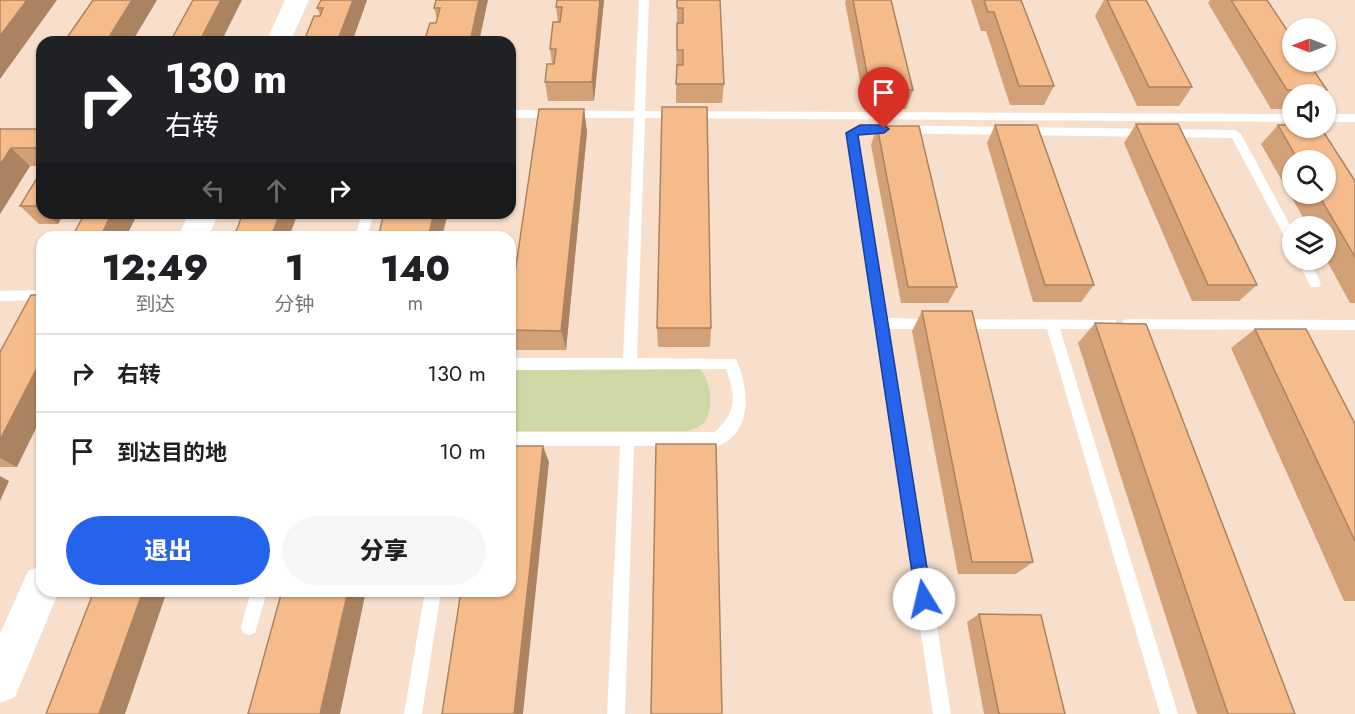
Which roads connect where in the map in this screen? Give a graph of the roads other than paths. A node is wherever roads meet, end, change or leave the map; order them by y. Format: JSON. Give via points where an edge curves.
{"nodes":[{"id":1,"x":297,"y":0,"type":"edge"},
{"id":2,"x":644,"y":0,"type":"edge"},
{"id":3,"x":281,"y":36,"type":"edge"},
{"id":4,"x":516,"y":114,"type":"edge"},
{"id":5,"x":640,"y":115,"type":"junction"},
{"id":6,"x":1282,"y":118,"type":"edge"},
{"id":7,"x":1336,"y":118,"type":"edge"},
{"id":8,"x":1355,"y":118,"type":"edge"},
{"id":9,"x":1282,"y":222,"type":"edge"},
{"id":10,"x":1308,"y":270,"type":"edge"},
{"id":11,"x":1315,"y":283,"type":"dead end"},
{"id":12,"x":36,"y":295,"type":"edge"},
{"id":13,"x":0,"y":296,"type":"edge"},
{"id":14,"x":881,"y":323,"type":"junction"},
{"id":15,"x":1052,"y":324,"type":"junction"},
{"id":16,"x":1355,"y":325,"type":"edge"},
{"id":17,"x":630,"y":363,"type":"junction"},
{"id":18,"x":516,"y":364,"type":"edge"},
{"id":19,"x":516,"y":439,"type":"edge"},
{"id":20,"x":627,"y":439,"type":"junction"},
{"id":21,"x":37,"y":597,"type":"edge"},
{"id":22,"x":257,"y":597,"type":"edge"},
{"id":23,"x":433,"y":597,"type":"edge"},
{"id":24,"x":249,"y":627,"type":"dead end"},
{"id":25,"x":2,"y":675,"type":"edge"},
{"id":26,"x":413,"y":714,"type":"edge"},
{"id":27,"x":616,"y":714,"type":"edge"},
{"id":28,"x":942,"y":714,"type":"edge"},
{"id":29,"x":1169,"y":714,"type":"edge"}],
"edges":[{"from":1,"to":3,"type":"street"},
{"from":2,"to":5,"type":"lane"},
{"from":4,"to":5,"type":"lane"},
{"from":5,"to":6,"type":"lane"},
{"from":5,"to":17,"type":"lane"},
{"from":7,"to":8,"type":"lane"},
{"from":9,"to":14,"type":"lane","via":[[1235,134],[860,129],[852,133]]},
{"from":10,"to":11,"type":"lane"},
{"from":12,"to":13,"type":"lane"},
{"from":14,"to":15,"type":"lane"},
{"from":14,"to":28,"type":"lane"},
{"from":15,"to":16,"type":"lane"},
{"from":15,"to":29,"type":"lane"},
{"from":17,"to":18,"type":"lane"},
{"from":17,"to":20,"type":"lane","via":[[731,363],[740,397],[735,420],[718,439]]},
{"from":19,"to":20,"type":"lane"},
{"from":20,"to":27,"type":"lane"},
{"from":21,"to":25,"type":"street"},
{"from":22,"to":24,"type":"lane"},
{"from":23,"to":26,"type":"lane"}]}
